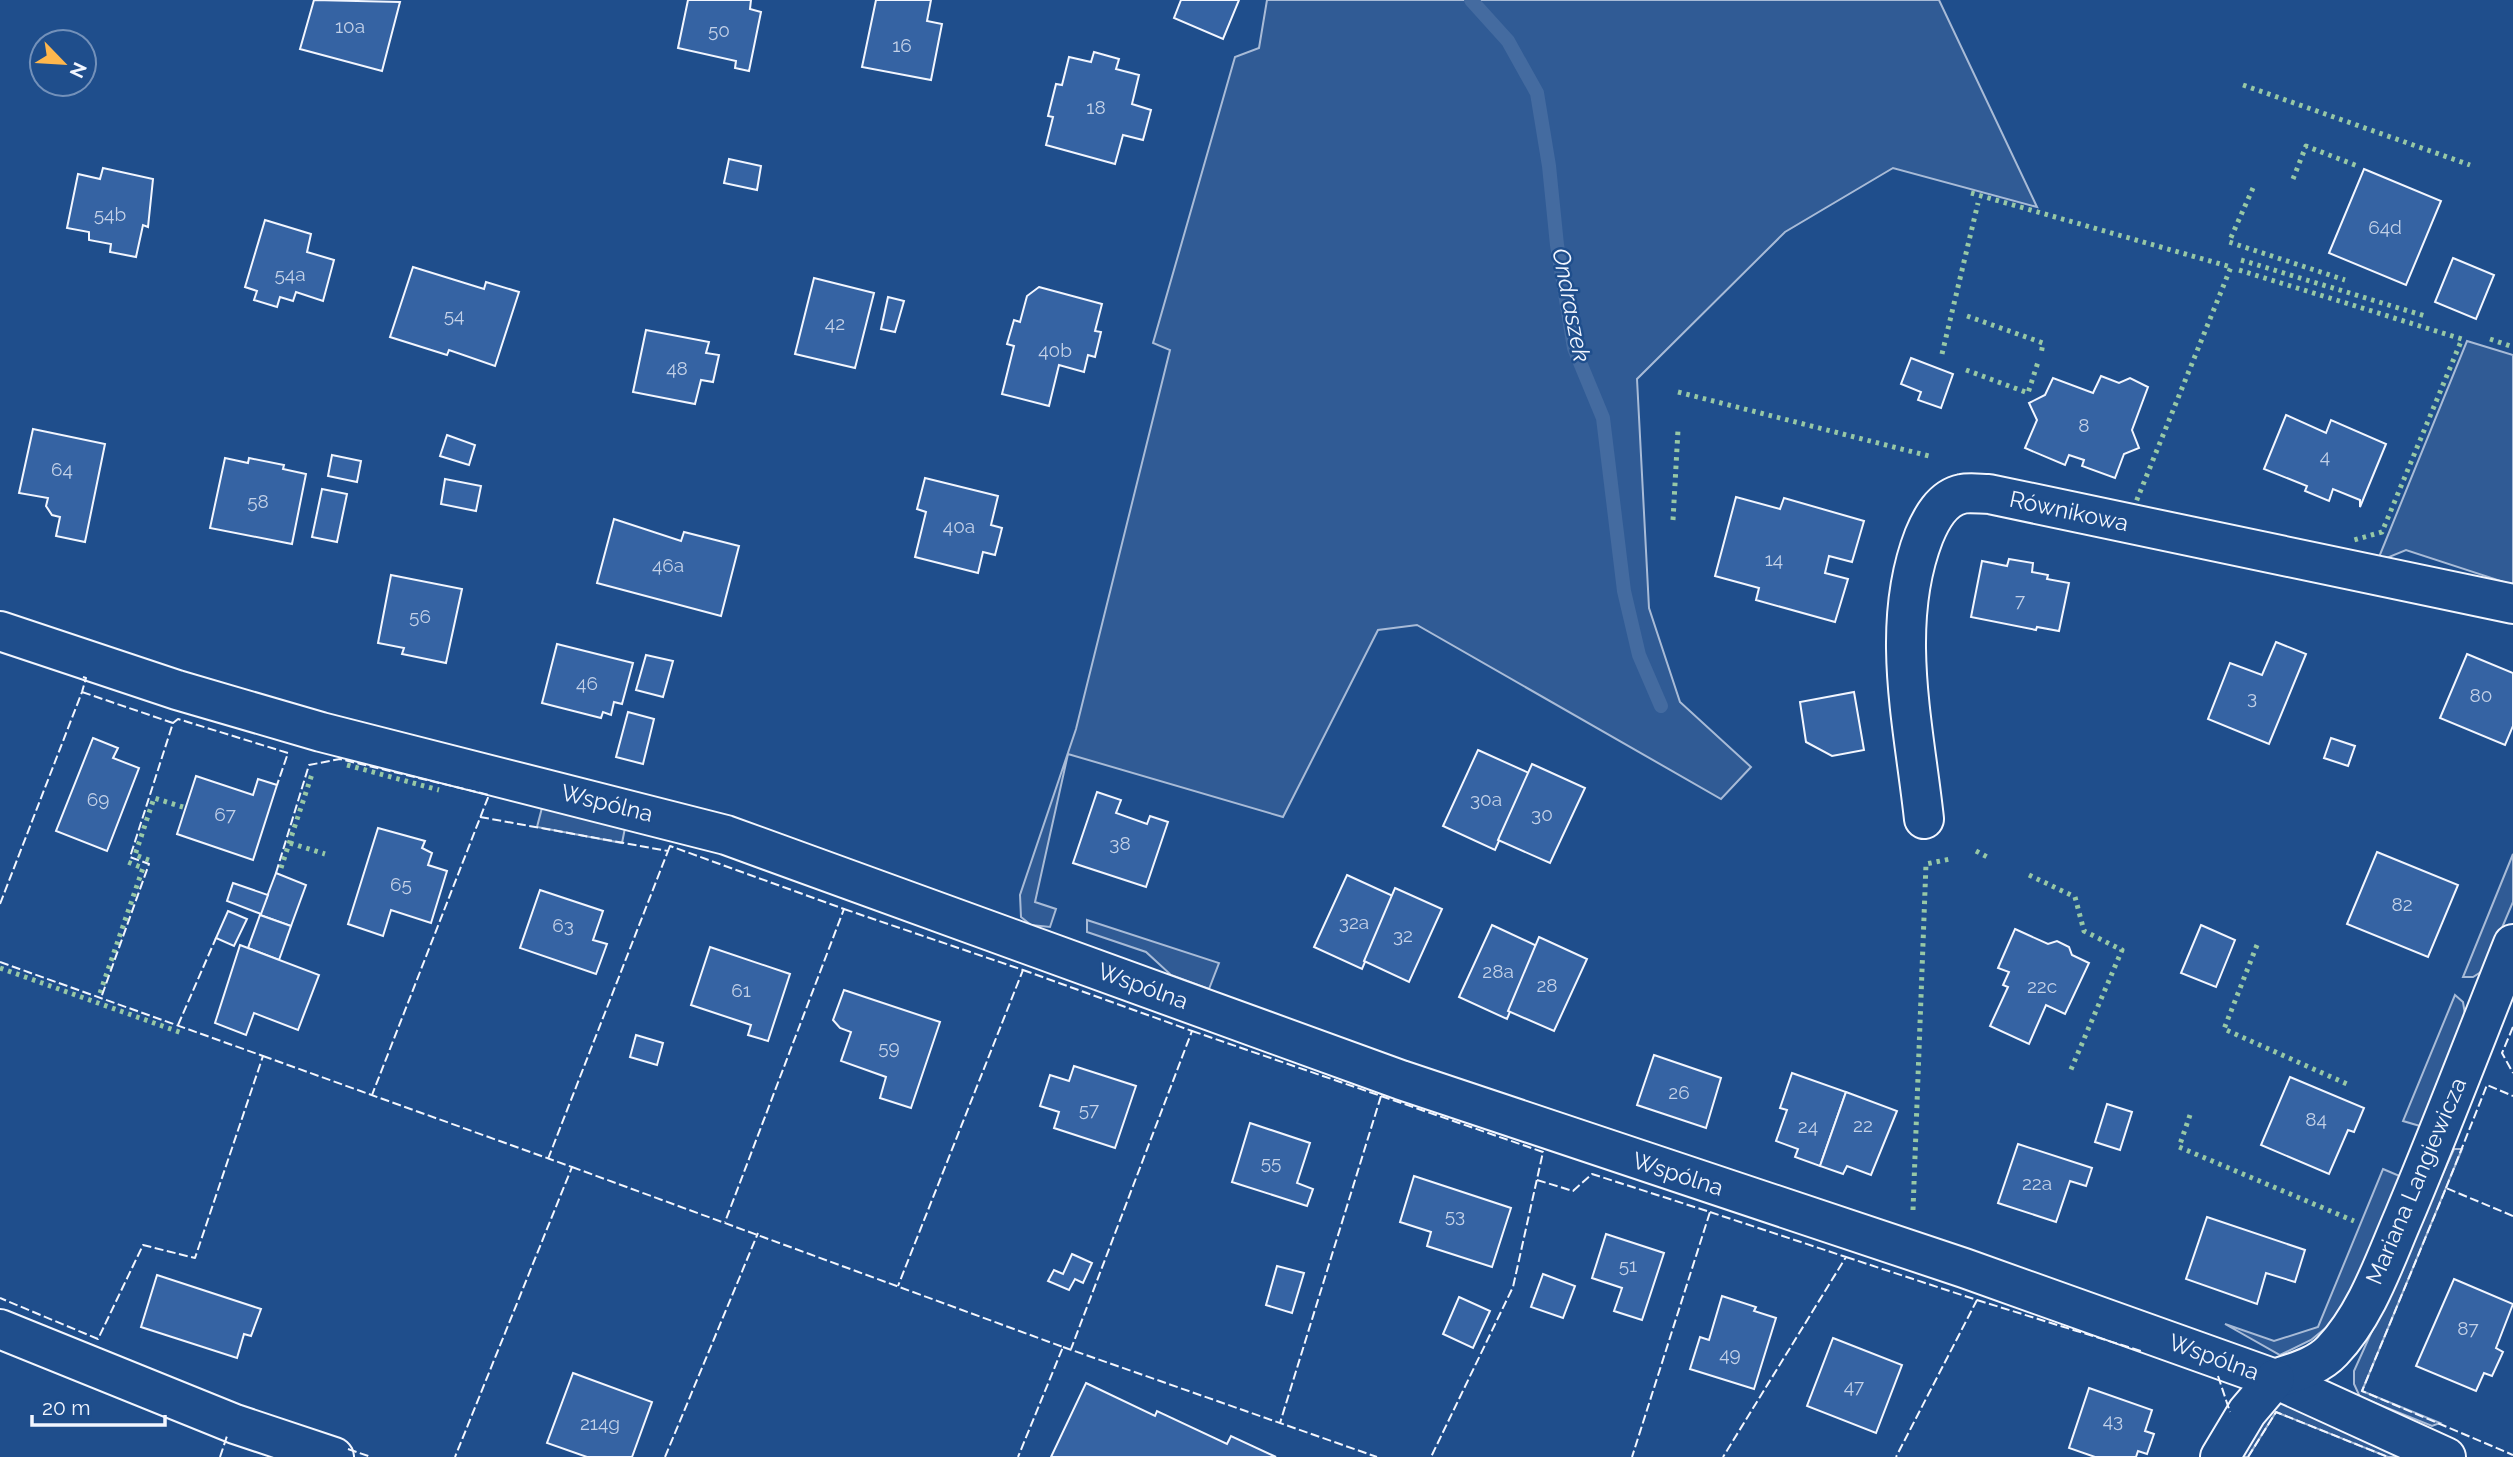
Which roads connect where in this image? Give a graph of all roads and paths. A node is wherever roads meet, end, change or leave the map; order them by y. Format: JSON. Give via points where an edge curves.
{"nodes":[{"id":1,"x":2513,"y":604,"type":"edge"},
{"id":2,"x":0,"y":631,"type":"edge"},
{"id":3,"x":1924,"y":819,"type":"dead end"},
{"id":4,"x":2513,"y":944,"type":"edge"},
{"id":5,"x":0,"y":1329,"type":"edge"},
{"id":6,"x":2275,"y":1379,"type":"junction"},
{"id":7,"x":334,"y":1457,"type":"edge"},
{"id":8,"x":2220,"y":1457,"type":"edge"},
{"id":9,"x":2446,"y":1457,"type":"edge"}],
"edges":[{"from":1,"to":3,"type":"street","name":"Równikowa","via":[[1989,494],[1961,494],[1942,505],[1931,521],[1917,555],[1907,601],[1905,651]]},
{"from":2,"to":6,"type":"street","name":"Wspólna","via":[[321,732],[726,835],[1388,1076],[1964,1268]]},
{"from":4,"to":6,"type":"street","name":"Mariana Langiewicza","via":[[2418,1181],[2352,1327],[2330,1354],[2308,1368]]},
{"from":5,"to":7,"type":"street","via":[[235,1424]]},
{"from":6,"to":8,"type":"street","name":"Wspólna","via":[[2247,1412]]},
{"from":6,"to":9,"type":"street","name":"Wspólna"}]}
